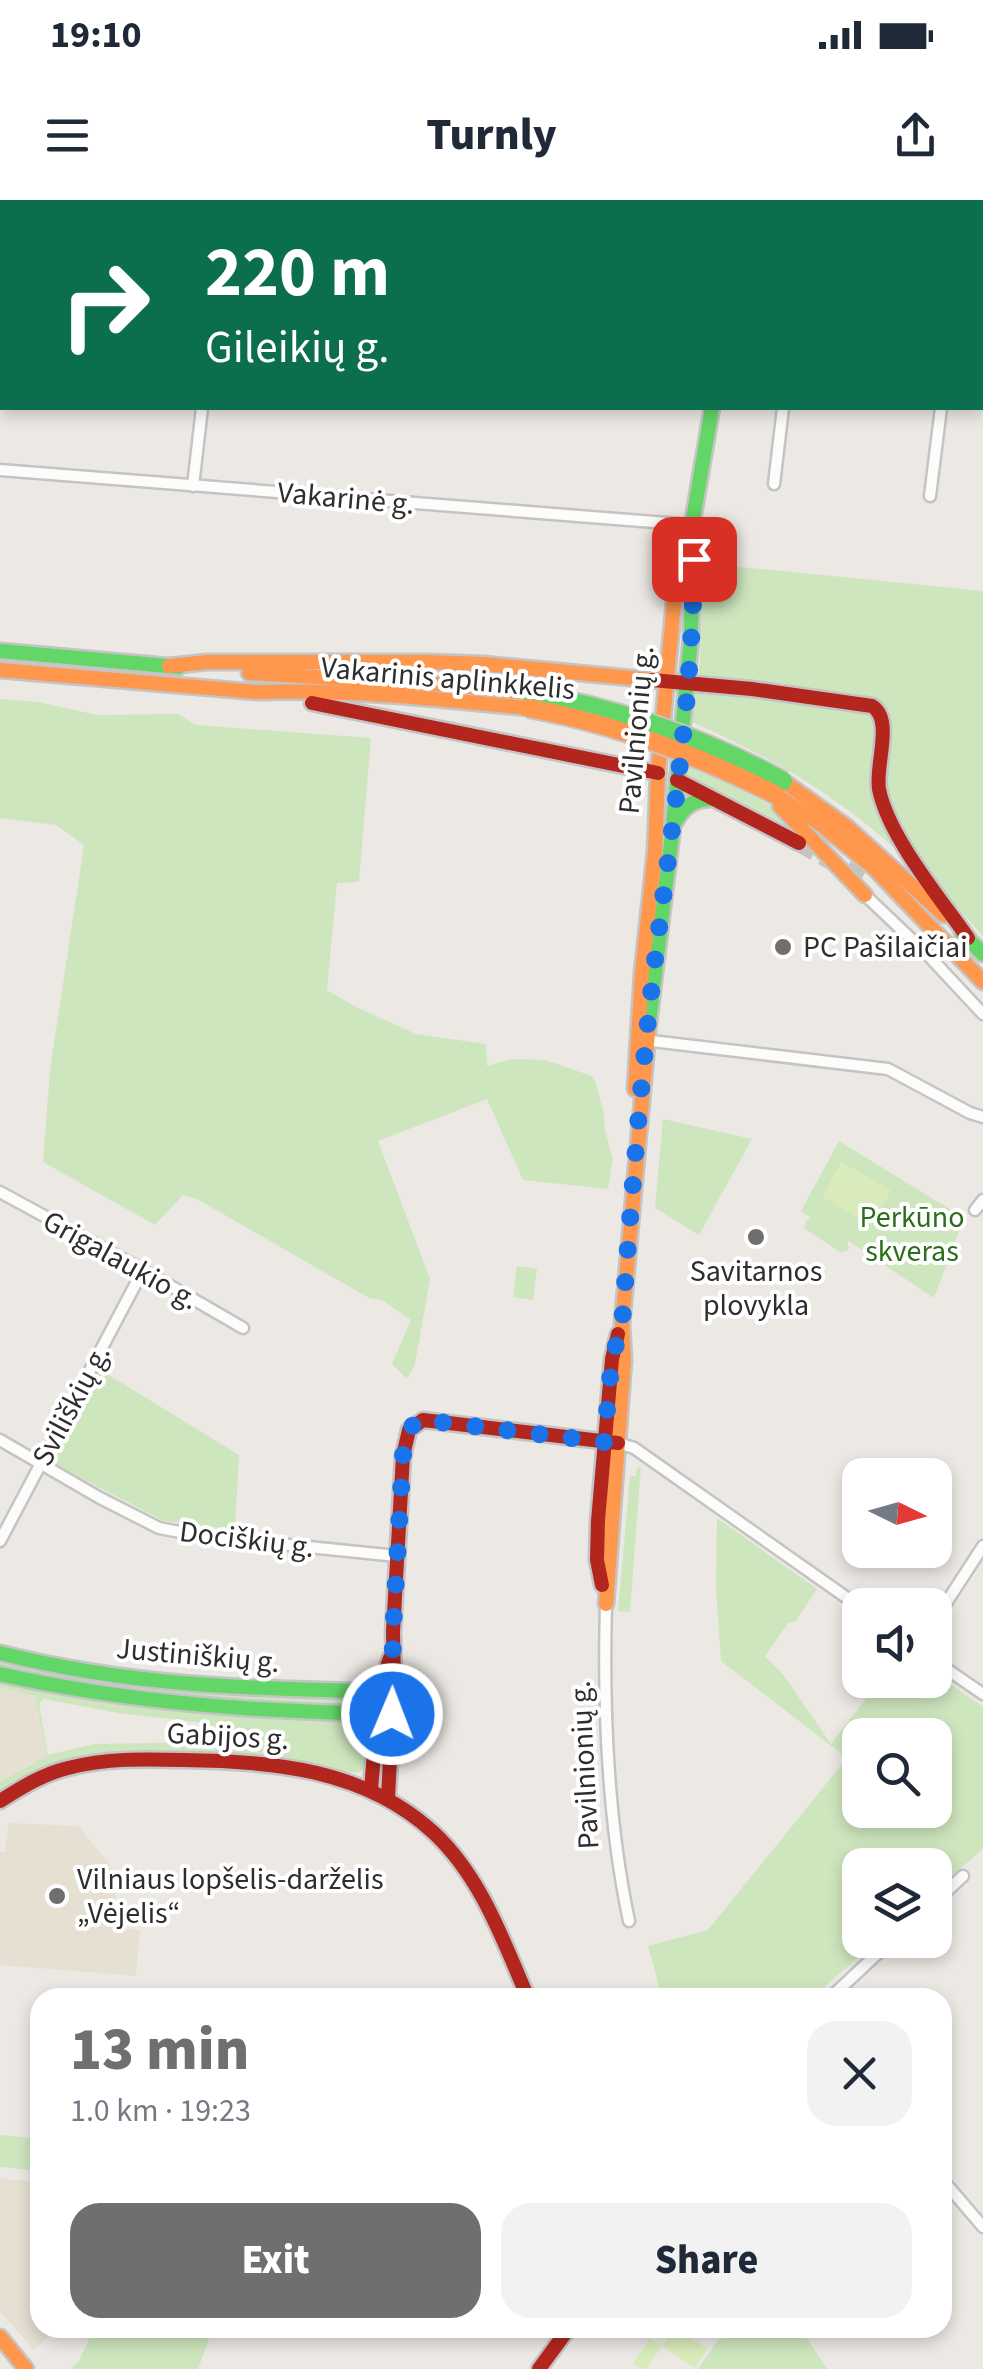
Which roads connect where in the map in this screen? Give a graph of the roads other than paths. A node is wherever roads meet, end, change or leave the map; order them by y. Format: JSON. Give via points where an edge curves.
{"nodes":[{"id":1,"x":202,"y":410,"type":"edge"},
{"id":2,"x":712,"y":410,"type":"edge"},
{"id":3,"x":782,"y":410,"type":"edge"},
{"id":4,"x":941,"y":410,"type":"edge"},
{"id":5,"x":0,"y":470,"type":"edge"},
{"id":6,"x":774,"y":484,"type":"dead end"},
{"id":7,"x":193,"y":486,"type":"junction"},
{"id":8,"x":930,"y":496,"type":"dead end"},
{"id":9,"x":692,"y":525,"type":"junction"},
{"id":10,"x":0,"y":650,"type":"edge"},
{"id":11,"x":169,"y":666,"type":"junction"},
{"id":12,"x":0,"y":670,"type":"edge"},
{"id":13,"x":666,"y":681,"type":"junction"},
{"id":14,"x":686,"y":682,"type":"junction"},
{"id":15,"x":258,"y":692,"type":"junction"},
{"id":16,"x":529,"y":700,"type":"junction"},
{"id":17,"x":658,"y":768,"type":"junction"},
{"id":18,"x":677,"y":780,"type":"junction"},
{"id":19,"x":777,"y":792,"type":"junction"},
{"id":20,"x":712,"y":798,"type":"junction"},
{"id":21,"x":673,"y":826,"type":"junction"},
{"id":22,"x":799,"y":844,"type":"tunnel mouth"},
{"id":23,"x":867,"y":888,"type":"junction"},
{"id":24,"x":968,"y":938,"type":"junction"},
{"id":25,"x":983,"y":954,"type":"edge"},
{"id":26,"x":983,"y":982,"type":"edge"},
{"id":27,"x":983,"y":995,"type":"edge"},
{"id":28,"x":983,"y":1014,"type":"edge"},
{"id":29,"x":642,"y":1040,"type":"junction"},
{"id":30,"x":983,"y":1118,"type":"edge"},
{"id":31,"x":0,"y":1192,"type":"edge"},
{"id":32,"x":143,"y":1270,"type":"junction"},
{"id":33,"x":242,"y":1328,"type":"dead end"},
{"id":34,"x":0,"y":1440,"type":"edge"},
{"id":35,"x":611,"y":1443,"type":"junction"},
{"id":36,"x":40,"y":1464,"type":"junction"},
{"id":37,"x":0,"y":1540,"type":"edge"},
{"id":38,"x":983,"y":1546,"type":"edge"},
{"id":39,"x":397,"y":1556,"type":"junction"},
{"id":40,"x":842,"y":1593,"type":"edge"},
{"id":41,"x":952,"y":1594,"type":"edge"},
{"id":42,"x":606,"y":1604,"type":"joint"},
{"id":43,"x":0,"y":1653,"type":"edge"},
{"id":44,"x":952,"y":1673,"type":"edge"},
{"id":45,"x":0,"y":1674,"type":"edge"},
{"id":46,"x":386,"y":1692,"type":"junction"},
{"id":47,"x":983,"y":1694,"type":"edge"},
{"id":48,"x":385,"y":1714,"type":"junction"},
{"id":49,"x":379,"y":1794,"type":"junction"},
{"id":50,"x":0,"y":1801,"type":"edge"},
{"id":51,"x":963,"y":1876,"type":"dead end"},
{"id":52,"x":952,"y":1886,"type":"edge"},
{"id":53,"x":630,"y":1921,"type":"dead end"},
{"id":54,"x":873,"y":1958,"type":"edge"},
{"id":55,"x":523,"y":1988,"type":"edge"},
{"id":56,"x":841,"y":1988,"type":"edge"},
{"id":57,"x":952,"y":2191,"type":"edge"},
{"id":58,"x":983,"y":2227,"type":"edge"},
{"id":59,"x":0,"y":2336,"type":"edge"},
{"id":60,"x":563,"y":2338,"type":"edge"},
{"id":61,"x":26,"y":2369,"type":"edge"},
{"id":62,"x":539,"y":2369,"type":"edge"}],
"edges":[{"from":1,"to":7,"type":"street"},
{"from":2,"to":9,"type":"main road"},
{"from":3,"to":6,"type":"street"},
{"from":4,"to":8,"type":"street"},
{"from":5,"to":7,"type":"street","name":"Vakarinė g."},
{"from":7,"to":9,"type":"street","name":"Vakarinė g."},
{"from":9,"to":13,"type":"main road","name":"Pavilnionių g.","via":[[679,549]]},
{"from":9,"to":14,"type":"main road","name":"Pavilnionių g."},
{"from":10,"to":11,"type":"main road","name":"Vakarinis aplinkkelis"},
{"from":11,"to":13,"type":"main road","via":[[438,662]]},
{"from":11,"to":16,"type":"main road","name":"Vakarinis aplinkkelis","via":[[466,686]]},
{"from":12,"to":15,"type":"main road","name":"Vakarinis aplinkkelis"},
{"from":13,"to":14,"type":"main road"},
{"from":13,"to":17,"type":"main road","name":"Pavilnionių g."},
{"from":14,"to":18,"type":"main road","name":"Pavilnionių g."},
{"from":14,"to":24,"type":"main road","via":[[878,709],[883,804]]},
{"from":15,"to":16,"type":"main road","name":"Vakarinis aplinkkelis"},
{"from":15,"to":17,"type":"main road"},
{"from":16,"to":19,"type":"main road","name":"Vakarinis aplinkkelis","bridge":true,"via":[[647,736]]},
{"from":16,"to":19,"type":"main road","name":"Vakarinis aplinkkelis","bridge":true,"via":[[612,709],[668,726],[740,758]]},
{"from":17,"to":18,"type":"main road"},
{"from":17,"to":29,"type":"main road","name":"Pavilnionių g."},
{"from":18,"to":20,"type":"main road"},
{"from":18,"to":21,"type":"main road","name":"Pavilnionių g."},
{"from":19,"to":23,"type":"main road"},
{"from":19,"to":24,"type":"main road","name":"Vakarinis aplinkkelis","via":[[828,811]]},
{"from":19,"to":26,"type":"main road","name":"Vakarinis aplinkkelis","via":[[874,868]]},
{"from":20,"to":21,"type":"main road","via":[[684,807]]},
{"from":20,"to":22,"type":"main road"},
{"from":21,"to":29,"type":"main road","name":"Pavilnionių g."},
{"from":23,"to":27,"type":"main road","via":[[905,912]]},
{"from":23,"to":28,"type":"street"},
{"from":24,"to":25,"type":"main road","name":"Vakarinis aplinkkelis"},
{"from":29,"to":30,"type":"street","via":[[888,1069]]},
{"from":29,"to":35,"type":"main road","name":"Pavilnionių g.","via":[[634,1079],[624,1360]]},
{"from":31,"to":32,"type":"street","name":"Grigalaukio g."},
{"from":32,"to":33,"type":"street","name":"Grigalaukio g."},
{"from":32,"to":36,"type":"street","name":"Sviliškių g."},
{"from":34,"to":36,"type":"street","name":"Dociškių g."},
{"from":35,"to":39,"type":"main road","via":[[415,1423],[405,1434]]},
{"from":35,"to":40,"type":"street","via":[[634,1448]]},
{"from":35,"to":42,"type":"main road","name":"Pavilnionių g."},
{"from":36,"to":37,"type":"street","name":"Sviliškių g."},
{"from":36,"to":39,"type":"street","name":"Dociškių g.","via":[[160,1528]]},
{"from":38,"to":41,"type":"street"},
{"from":39,"to":46,"type":"main road"},
{"from":42,"to":53,"type":"street","name":"Pavilnionių g.","via":[[607,1761]]},
{"from":43,"to":46,"type":"main road","name":"Justiniškių g.","via":[[191,1687]]},
{"from":44,"to":47,"type":"street"},
{"from":45,"to":48,"type":"main road","name":"Justiniškių g.","via":[[167,1704]]},
{"from":46,"to":48,"type":"main road"},
{"from":48,"to":49,"type":"main road"},
{"from":49,"to":50,"type":"main road","name":"Gabijos g.","via":[[312,1770],[264,1762],[112,1759],[62,1769]]},
{"from":49,"to":55,"type":"main road","name":"Gabijos g.","via":[[435,1834],[462,1864]]},
{"from":51,"to":52,"type":"street"},
{"from":54,"to":56,"type":"street"},
{"from":57,"to":58,"type":"street"},
{"from":59,"to":61,"type":"main road"},
{"from":60,"to":62,"type":"main road"}]}
